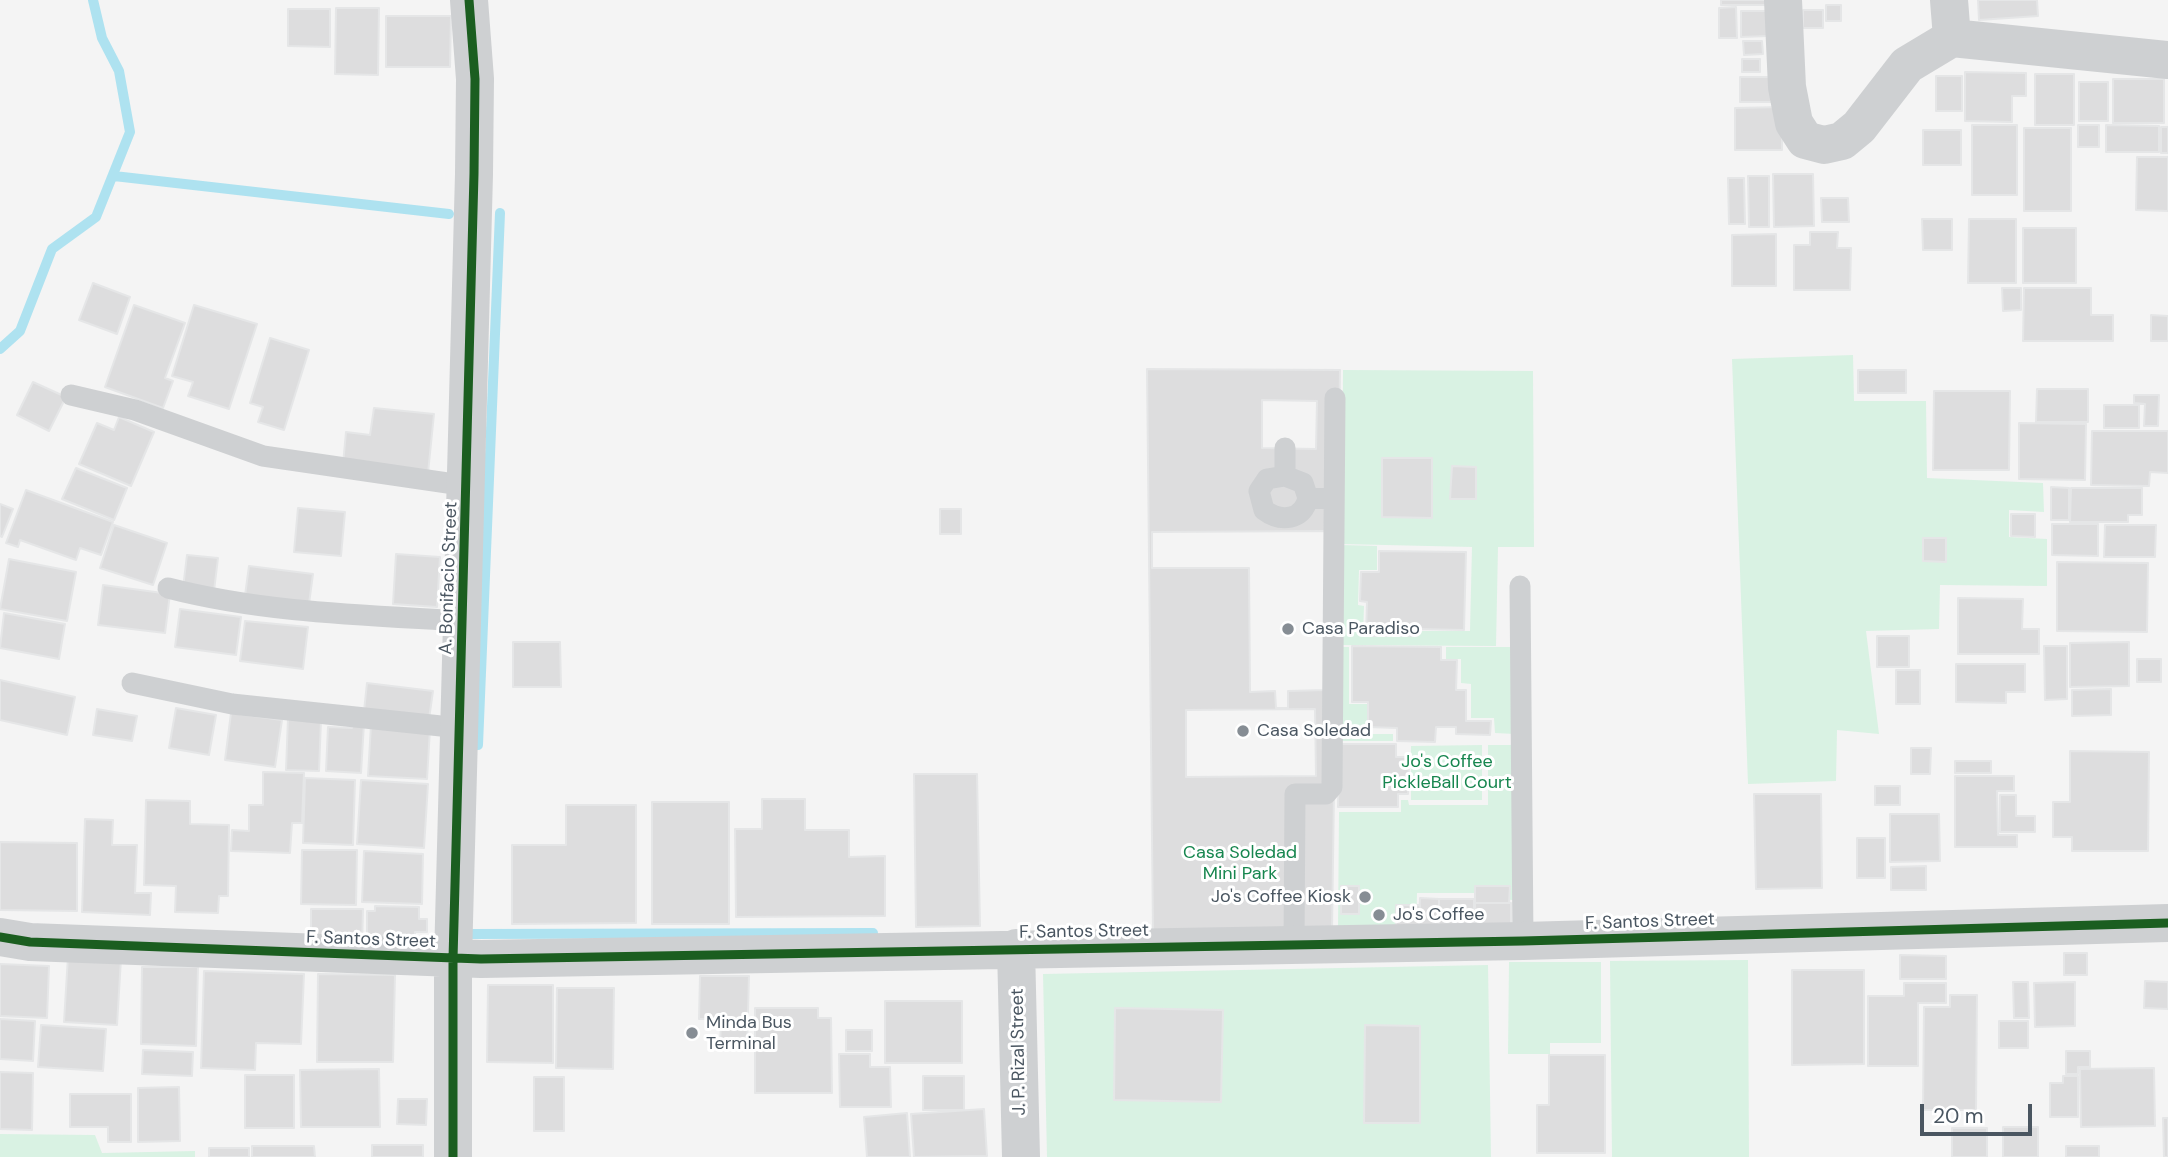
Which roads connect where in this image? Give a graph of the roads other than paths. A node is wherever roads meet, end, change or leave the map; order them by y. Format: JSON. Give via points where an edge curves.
{"nodes":[{"id":1,"x":469,"y":0,"type":"edge"},
{"id":2,"x":1783,"y":0,"type":"edge"},
{"id":3,"x":1949,"y":0,"type":"edge"},
{"id":4,"x":1952,"y":38,"type":"junction"},
{"id":5,"x":2168,"y":60,"type":"edge"},
{"id":6,"x":71,"y":395,"type":"dead end"},
{"id":7,"x":1335,"y":398,"type":"dead end"},
{"id":8,"x":1285,"y":448,"type":"dead end"},
{"id":9,"x":1285,"y":476,"type":"junction"},
{"id":10,"x":468,"y":486,"type":"junction"},
{"id":11,"x":1308,"y":498,"type":"junction"},
{"id":12,"x":1334,"y":499,"type":"junction"},
{"id":13,"x":1520,"y":586,"type":"dead end"},
{"id":14,"x":169,"y":588,"type":"dead end"},
{"id":15,"x":463,"y":621,"type":"junction"},
{"id":16,"x":132,"y":684,"type":"dead end"},
{"id":17,"x":460,"y":728,"type":"junction"},
{"id":18,"x":2168,"y":923,"type":"edge"},
{"id":19,"x":0,"y":937,"type":"edge"},
{"id":20,"x":1523,"y":941,"type":"junction"},
{"id":21,"x":1294,"y":946,"type":"junction"},
{"id":22,"x":1016,"y":948,"type":"junction"},
{"id":23,"x":453,"y":958,"type":"junction"},
{"id":24,"x":453,"y":1157,"type":"edge"},
{"id":25,"x":1021,"y":1157,"type":"edge"}],
"edges":[{"from":1,"to":10,"type":"street","name":"A. Bonifacio Street","via":[[475,93]]},
{"from":2,"to":4,"type":"street","via":[[1787,87],[1794,123],[1805,140],[1824,145],[1842,142],[1907,65]]},
{"from":3,"to":4,"type":"street"},
{"from":4,"to":5,"type":"street"},
{"from":6,"to":10,"type":"lane","via":[[135,410],[262,456]]},
{"from":7,"to":12,"type":"lane"},
{"from":8,"to":9,"type":"lane"},
{"from":9,"to":11,"type":"lane","via":[[1303,483]]},
{"from":9,"to":11,"type":"lane","via":[[1267,479],[1259,491],[1264,510],[1284,525],[1301,512]]},
{"from":10,"to":15,"type":"street","name":"A. Bonifacio Street"},
{"from":11,"to":12,"type":"lane"},
{"from":12,"to":21,"type":"lane","via":[[1332,787],[1326,794],[1295,794]]},
{"from":13,"to":20,"type":"lane"},
{"from":14,"to":15,"type":"lane","via":[[224,603]]},
{"from":15,"to":17,"type":"street","name":"A. Bonifacio Street"},
{"from":16,"to":17,"type":"lane","via":[[232,704]]},
{"from":17,"to":23,"type":"street","name":"A. Bonifacio Street"},
{"from":18,"to":20,"type":"street","name":"F. Santos Street"},
{"from":19,"to":23,"type":"street","name":"F. Santos Street","via":[[30,942]]},
{"from":20,"to":21,"type":"street","name":"F. Santos Street"},
{"from":21,"to":22,"type":"street","name":"F. Santos Street"},
{"from":22,"to":23,"type":"street","name":"F. Santos Street"},
{"from":22,"to":25,"type":"street","name":"J. P. Rizal Street"},
{"from":23,"to":24,"type":"street","name":"A. Bonifacio Street"}]}
